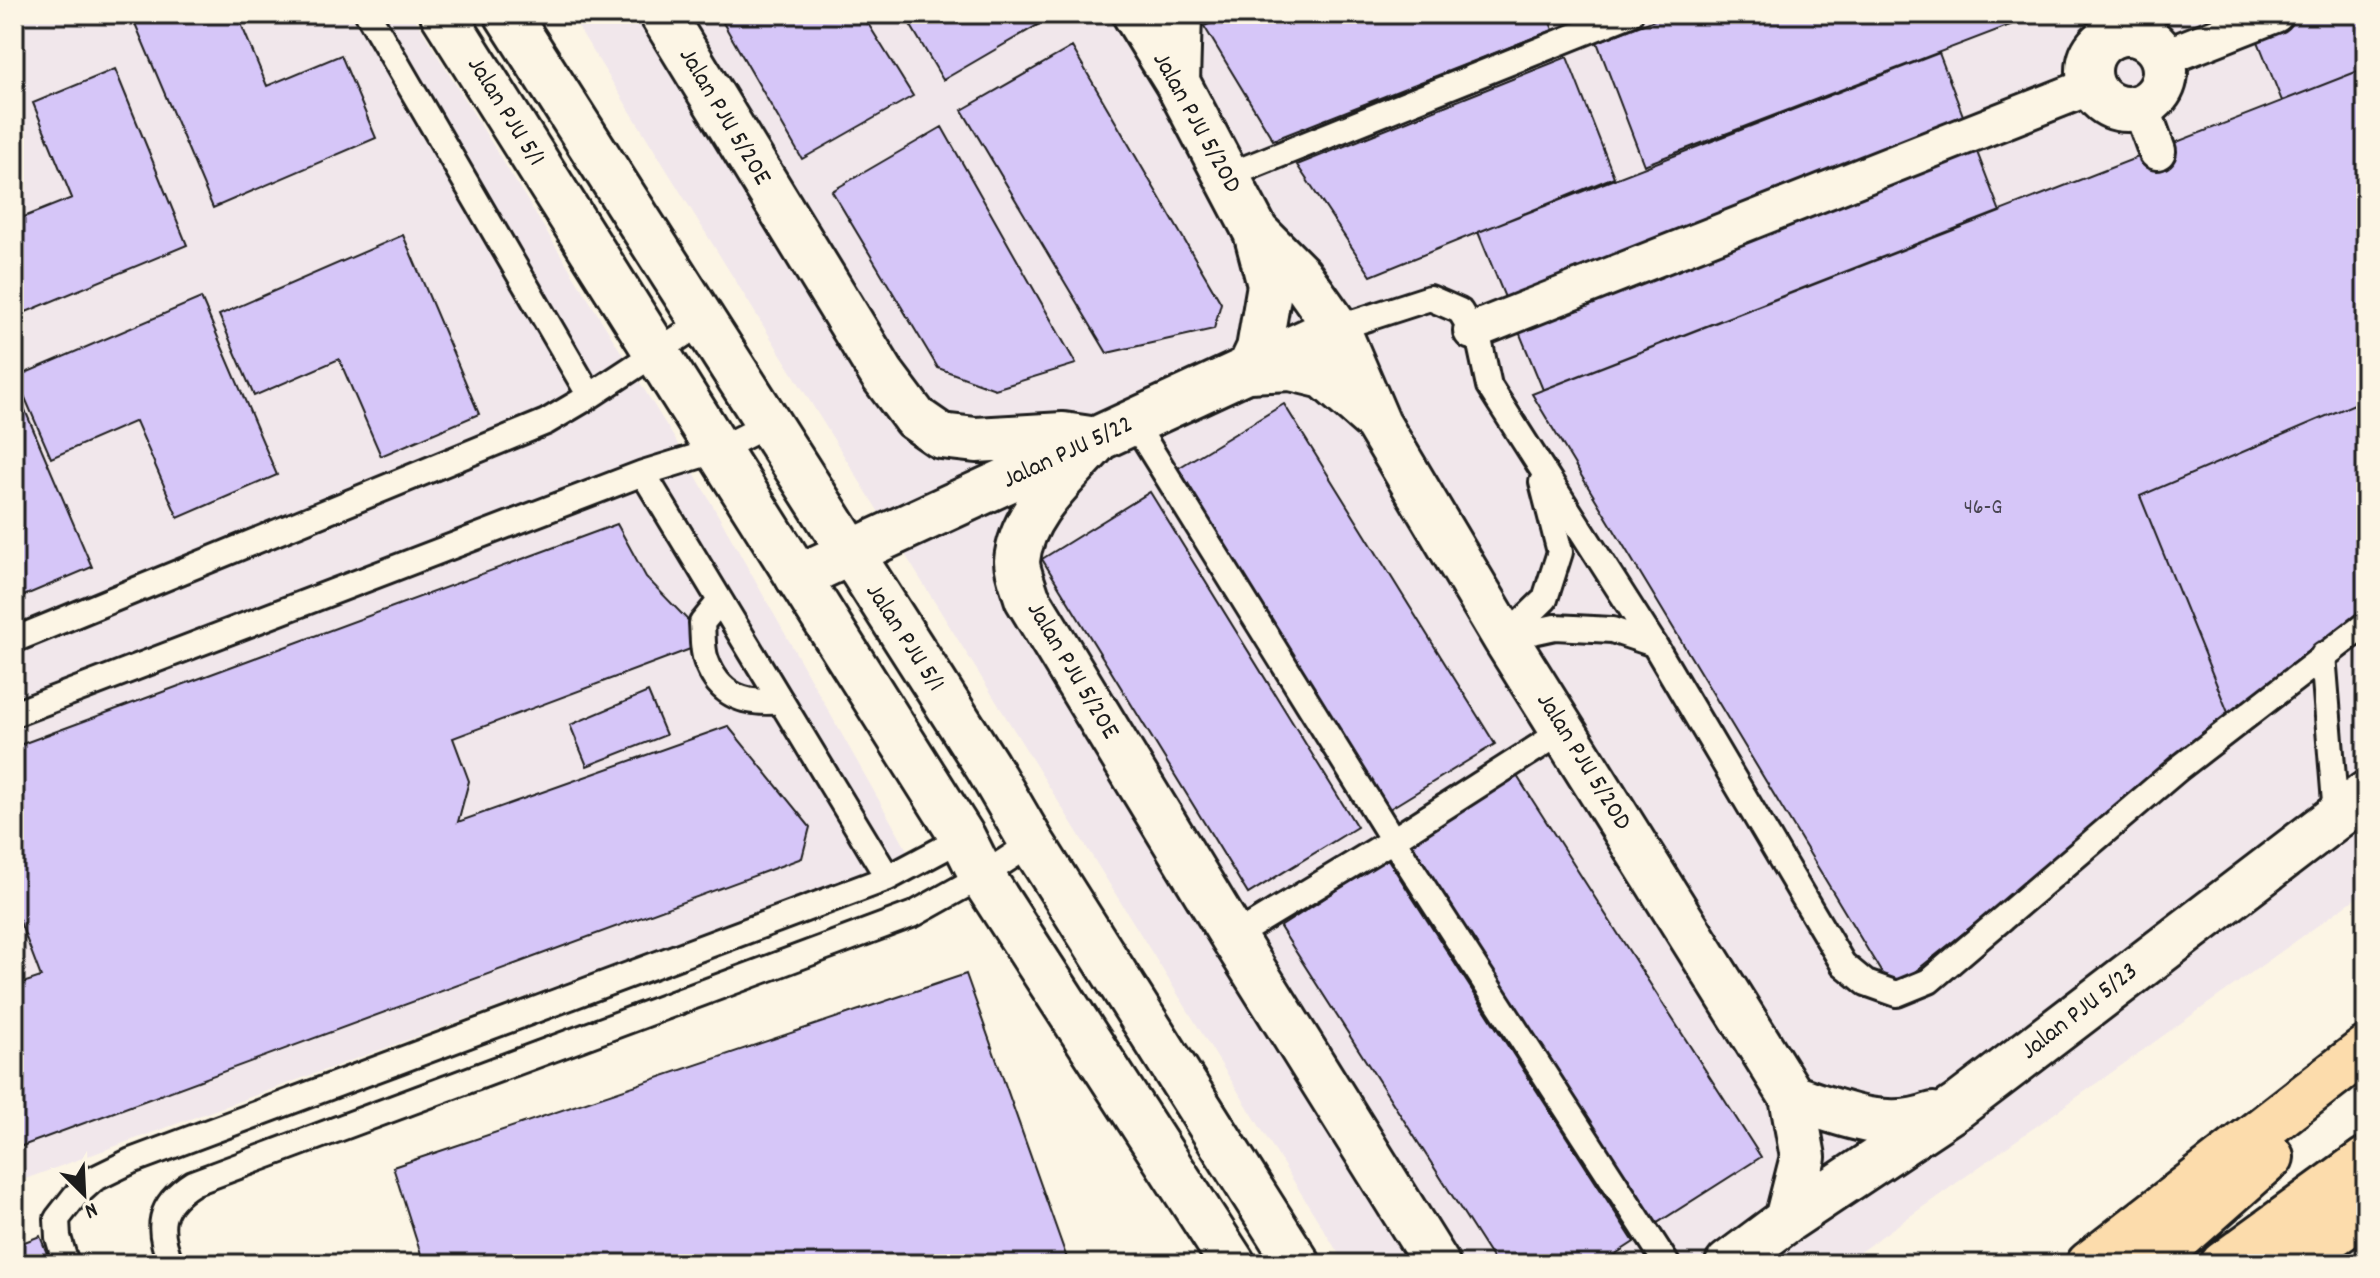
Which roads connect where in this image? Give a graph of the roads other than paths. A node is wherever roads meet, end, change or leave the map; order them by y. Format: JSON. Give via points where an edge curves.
{"nodes":[{"id":1,"x":443,"y":14,"type":"edge"},
{"id":2,"x":507,"y":14,"type":"edge"},
{"id":3,"x":662,"y":14,"type":"edge"},
{"id":4,"x":1135,"y":14,"type":"edge"},
{"id":5,"x":1179,"y":14,"type":"edge"},
{"id":6,"x":1630,"y":14,"type":"edge"},
{"id":7,"x":2275,"y":14,"type":"edge"},
{"id":8,"x":371,"y":15,"type":"edge"},
{"id":9,"x":2107,"y":25,"type":"edge"},
{"id":10,"x":2163,"y":58,"type":"junction"},
{"id":11,"x":1177,"y":82,"type":"junction"},
{"id":12,"x":2091,"y":86,"type":"junction"},
{"id":13,"x":2141,"y":107,"type":"junction"},
{"id":14,"x":2157,"y":151,"type":"dead end"},
{"id":15,"x":1227,"y":176,"type":"junction"},
{"id":16,"x":1256,"y":232,"type":"junction"},
{"id":17,"x":704,"y":321,"type":"junction"},
{"id":18,"x":1337,"y":328,"type":"junction"},
{"id":19,"x":1472,"y":331,"type":"junction"},
{"id":20,"x":656,"y":351,"type":"junction"},
{"id":21,"x":1249,"y":370,"type":"junction"},
{"id":22,"x":590,"y":396,"type":"junction"},
{"id":23,"x":769,"y":424,"type":"junction"},
{"id":24,"x":1378,"y":424,"type":"junction"},
{"id":25,"x":1116,"y":432,"type":"junction"},
{"id":26,"x":718,"y":450,"type":"junction"},
{"id":27,"x":1536,"y":460,"type":"junction"},
{"id":28,"x":643,"y":473,"type":"junction"},
{"id":29,"x":850,"y":553,"type":"junction"},
{"id":30,"x":798,"y":577,"type":"junction"},
{"id":31,"x":720,"y":601,"type":"junction"},
{"id":32,"x":2366,"y":624,"type":"edge"},
{"id":33,"x":1505,"y":638,"type":"junction"},
{"id":34,"x":14,"y":640,"type":"edge"},
{"id":35,"x":1654,"y":644,"type":"junction"},
{"id":36,"x":2323,"y":655,"type":"junction"},
{"id":37,"x":781,"y":701,"type":"junction"},
{"id":38,"x":14,"y":714,"type":"edge"},
{"id":39,"x":1563,"y":731,"type":"junction"},
{"id":40,"x":2351,"y":804,"type":"edge"},
{"id":41,"x":1393,"y":840,"type":"junction"},
{"id":42,"x":1032,"y":843,"type":"junction"},
{"id":43,"x":972,"y":857,"type":"junction"},
{"id":44,"x":888,"y":878,"type":"junction"},
{"id":45,"x":1233,"y":937,"type":"junction"},
{"id":46,"x":2366,"y":1049,"type":"edge"},
{"id":47,"x":2366,"y":1061,"type":"edge"},
{"id":48,"x":1792,"y":1097,"type":"junction"},
{"id":49,"x":1958,"y":1106,"type":"junction"},
{"id":50,"x":2366,"y":1160,"type":"edge"},
{"id":51,"x":2366,"y":1212,"type":"edge"},
{"id":52,"x":1787,"y":1220,"type":"junction"},
{"id":53,"x":2366,"y":1246,"type":"edge"},
{"id":54,"x":66,"y":1264,"type":"edge"},
{"id":55,"x":171,"y":1264,"type":"edge"},
{"id":56,"x":1233,"y":1264,"type":"edge"},
{"id":57,"x":1298,"y":1264,"type":"edge"},
{"id":58,"x":1437,"y":1264,"type":"edge"},
{"id":59,"x":1667,"y":1264,"type":"edge"},
{"id":60,"x":1728,"y":1264,"type":"edge"},
{"id":61,"x":2089,"y":1264,"type":"edge"},
{"id":62,"x":2150,"y":1264,"type":"edge"},
{"id":63,"x":2223,"y":1264,"type":"edge"},
{"id":64,"x":2289,"y":1264,"type":"edge"},
{"id":65,"x":2343,"y":1264,"type":"edge"}],
"edges":[{"from":1,"to":20,"type":"street","name":"Jalan PJU 5/1"},
{"from":2,"to":17,"type":"street","name":"Jalan PJU 5/1"},
{"from":3,"to":25,"type":"street","name":"Jalan PJU 5/20E","via":[[882,374],[915,418],[941,436],[976,440]]},
{"from":4,"to":11,"type":"street","name":"Jalan PJU 5/20D"},
{"from":5,"to":11,"type":"street"},
{"from":6,"to":15,"type":"lane"},
{"from":7,"to":10,"type":"street"},
{"from":8,"to":22,"type":"lane"},
{"from":9,"to":10,"type":"street","via":[[2148,39]]},
{"from":9,"to":12,"type":"street","via":[[2090,63]]},
{"from":10,"to":13,"type":"street","via":[[2159,92]]},
{"from":11,"to":15,"type":"street","name":"Jalan PJU 5/20D"},
{"from":12,"to":13,"type":"street","via":[[2117,108]]},
{"from":12,"to":19,"type":"street"},
{"from":13,"to":14,"type":"street"},
{"from":15,"to":16,"type":"street","name":"Jalan PJU 5/20D"},
{"from":16,"to":18,"type":"street","name":"Jalan PJU 5/20D","via":[[1300,276]]},
{"from":16,"to":21,"type":"street","name":"Jalan PJU 5/20D","via":[[1270,285],[1259,349]]},
{"from":17,"to":20,"type":"lane"},
{"from":17,"to":23,"type":"street","name":"Jalan PJU 5/1"},
{"from":18,"to":19,"type":"lane","via":[[1430,298],[1460,311]]},
{"from":18,"to":21,"type":"street","name":"Jalan PJU 5/22"},
{"from":18,"to":24,"type":"street","name":"Jalan PJU 5/20D"},
{"from":19,"to":27,"type":"lane","via":[[1489,386]]},
{"from":20,"to":22,"type":"lane"},
{"from":20,"to":26,"type":"street","name":"Jalan PJU 5/1"},
{"from":21,"to":24,"type":"street","name":"Jalan PJU 5/20D","via":[[1291,368],[1324,376]]},
{"from":21,"to":25,"type":"street","name":"Jalan PJU 5/22"},
{"from":22,"to":34,"type":"lane","via":[[546,422]]},
{"from":23,"to":26,"type":"lane"},
{"from":23,"to":29,"type":"street","name":"Jalan PJU 5/1"},
{"from":24,"to":33,"type":"street","name":"Jalan PJU 5/20D"},
{"from":25,"to":29,"type":"street","name":"Jalan PJU 5/22"},
{"from":25,"to":41,"type":"lane"},
{"from":25,"to":45,"type":"street","name":"Jalan PJU 5/20E","via":[[1038,508],[1023,533],[1017,564],[1027,598]]},
{"from":26,"to":28,"type":"lane"},
{"from":26,"to":30,"type":"street","name":"Jalan PJU 5/1"},
{"from":27,"to":33,"type":"lane","via":[[1560,552],[1545,599]]},
{"from":27,"to":35,"type":"lane"},
{"from":28,"to":31,"type":"lane"},
{"from":28,"to":38,"type":"lane"},
{"from":29,"to":30,"type":"street","name":"Jalan PJU 5/22"},
{"from":29,"to":42,"type":"street","name":"Jalan PJU 5/1"},
{"from":30,"to":43,"type":"street","name":"Jalan PJU 5/1"},
{"from":31,"to":37,"type":"lane"},
{"from":31,"to":37,"type":"lane","via":[[702,623],[704,659],[714,676],[729,694],[757,704]]},
{"from":32,"to":36,"type":"lane"},
{"from":33,"to":35,"type":"lane","via":[[1555,627],[1612,630]]},
{"from":33,"to":39,"type":"street","name":"Jalan PJU 5/20D"},
{"from":35,"to":36,"type":"lane","via":[[1843,964],[1866,983],[1897,994],[1929,981],[2178,769]]},
{"from":36,"to":40,"type":"lane"},
{"from":37,"to":44,"type":"lane"},
{"from":39,"to":41,"type":"lane"},
{"from":39,"to":48,"type":"street","name":"Jalan PJU 5/20D"},
{"from":40,"to":49,"type":"street","name":"Jalan PJU 5/23"},
{"from":41,"to":45,"type":"lane"},
{"from":41,"to":59,"type":"lane"},
{"from":42,"to":43,"type":"lane"},
{"from":42,"to":57,"type":"street","name":"Jalan PJU 5/1"},
{"from":43,"to":44,"type":"lane"},
{"from":43,"to":55,"type":"lane","via":[[914,914],[193,1183],[178,1193],[163,1216],[162,1243]]},
{"from":43,"to":56,"type":"street","name":"Jalan PJU 5/1"},
{"from":44,"to":54,"type":"lane","via":[[131,1161],[94,1179],[57,1219]]},
{"from":45,"to":58,"type":"street","name":"Jalan PJU 5/20E"},
{"from":46,"to":61,"type":"highway"},
{"from":47,"to":62,"type":"highway","via":[[2332,1102]]},
{"from":48,"to":49,"type":"street","via":[[1873,1123],[1914,1123]]},
{"from":48,"to":52,"type":"street","name":"Jalan PJU 5/20D","via":[[1803,1157]]},
{"from":49,"to":52,"type":"street","name":"Jalan PJU 5/23"},
{"from":50,"to":63,"type":"highway"},
{"from":51,"to":64,"type":"highway"},
{"from":52,"to":60,"type":"street","name":"Jalan PJU 5/23"},
{"from":53,"to":65,"type":"highway"}]}
